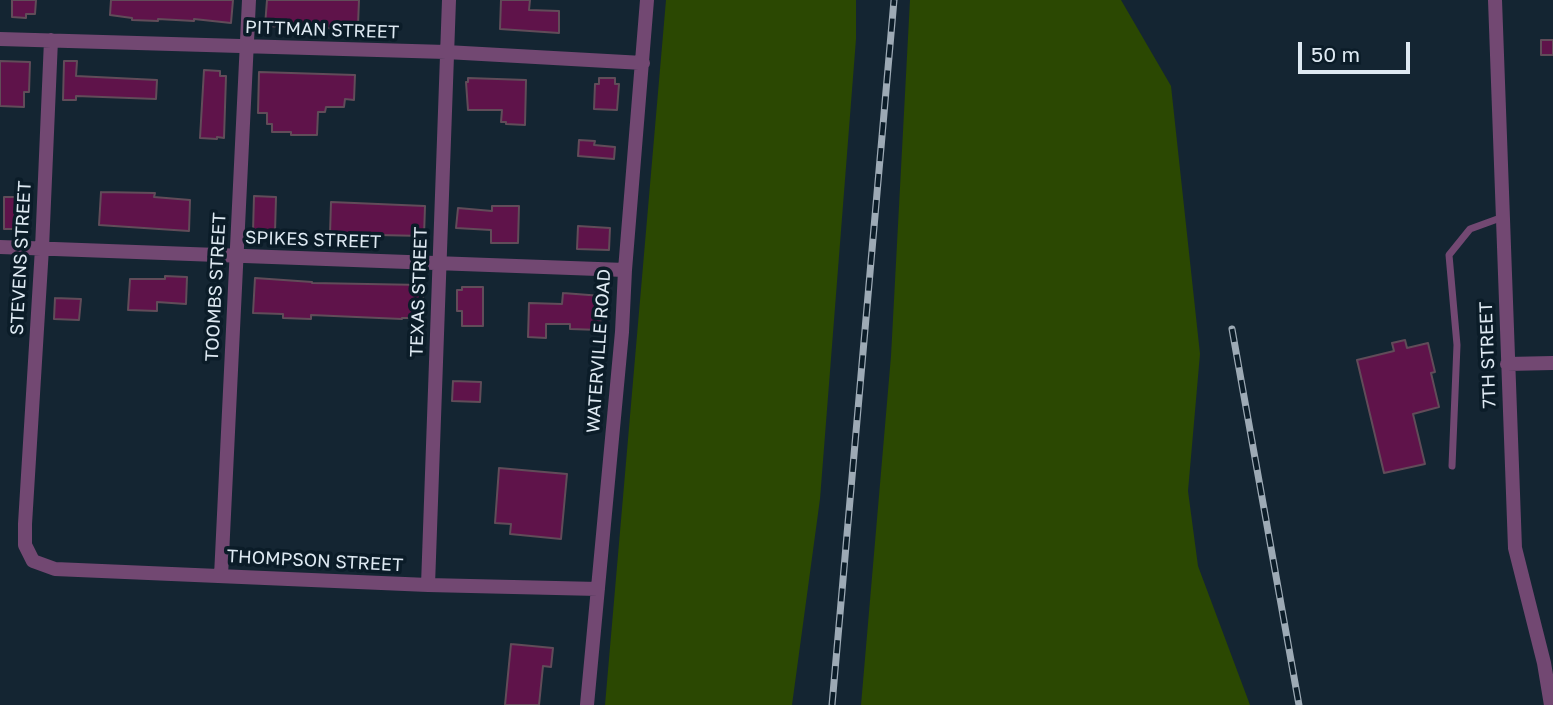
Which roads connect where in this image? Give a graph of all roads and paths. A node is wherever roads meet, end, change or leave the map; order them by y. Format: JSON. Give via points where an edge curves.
{"nodes":[{"id":1,"x":248,"y":0,"type":"edge"},
{"id":2,"x":449,"y":0,"type":"edge"},
{"id":3,"x":648,"y":0,"type":"edge"},
{"id":4,"x":1495,"y":0,"type":"edge"},
{"id":5,"x":0,"y":38,"type":"edge"},
{"id":6,"x":51,"y":40,"type":"junction"},
{"id":7,"x":246,"y":47,"type":"junction"},
{"id":8,"x":446,"y":52,"type":"junction"},
{"id":9,"x":643,"y":63,"type":"junction"},
{"id":10,"x":1503,"y":216,"type":"junction"},
{"id":11,"x":0,"y":247,"type":"edge"},
{"id":12,"x":42,"y":248,"type":"junction"},
{"id":13,"x":237,"y":257,"type":"junction"},
{"id":14,"x":439,"y":264,"type":"junction"},
{"id":15,"x":625,"y":270,"type":"junction"},
{"id":16,"x":1553,"y":363,"type":"edge"},
{"id":17,"x":1507,"y":364,"type":"junction"},
{"id":18,"x":1452,"y":466,"type":"dead end"},
{"id":19,"x":33,"y":561,"type":"joint"},
{"id":20,"x":221,"y":576,"type":"junction"},
{"id":21,"x":428,"y":585,"type":"junction"},
{"id":22,"x":598,"y":589,"type":"junction"},
{"id":23,"x":587,"y":705,"type":"edge"},
{"id":24,"x":1551,"y":705,"type":"edge"}],
"edges":[{"from":1,"to":7,"type":"street","name":"TOOMBS STREET"},
{"from":2,"to":8,"type":"street","name":"TEXAS STREET"},
{"from":3,"to":9,"type":"street","name":"WATERVILLE ROAD"},
{"from":4,"to":10,"type":"street","name":"7TH STREET"},
{"from":5,"to":6,"type":"street","name":"PITTMAN STREET"},
{"from":6,"to":7,"type":"street","name":"PITTMAN STREET"},
{"from":6,"to":12,"type":"street","name":"STEVENS STREET"},
{"from":7,"to":8,"type":"street","name":"PITTMAN STREET"},
{"from":7,"to":13,"type":"street","name":"TOOMBS STREET"},
{"from":8,"to":9,"type":"street","name":"PITTMAN STREET"},
{"from":8,"to":14,"type":"street","name":"TEXAS STREET"},
{"from":9,"to":15,"type":"street","name":"WATERVILLE ROAD"},
{"from":10,"to":17,"type":"street","name":"7TH STREET"},
{"from":10,"to":18,"type":"lane","via":[[1470,229],[1449,256],[1457,345]]},
{"from":11,"to":12,"type":"street","name":"SPIKES STREET"},
{"from":12,"to":13,"type":"street","name":"SPIKES STREET"},
{"from":12,"to":19,"type":"street","name":"STEVENS STREET","via":[[25,524],[25,545]]},
{"from":13,"to":14,"type":"street","name":"SPIKES STREET"},
{"from":13,"to":20,"type":"street","name":"TOOMBS STREET"},
{"from":14,"to":15,"type":"street","name":"SPIKES STREET"},
{"from":14,"to":21,"type":"street","name":"TEXAS STREET"},
{"from":15,"to":22,"type":"street","name":"WATERVILLE ROAD"},
{"from":16,"to":17,"type":"street"},
{"from":17,"to":24,"type":"street","name":"7TH STREET","via":[[1515,548]]},
{"from":19,"to":20,"type":"street","name":"THOMPSON STREET","via":[[55,569]]},
{"from":20,"to":21,"type":"street","name":"THOMPSON STREET"},
{"from":21,"to":22,"type":"street","name":"THOMPSON STREET"},
{"from":22,"to":23,"type":"street","name":"WATERVILLE ROAD"}]}
